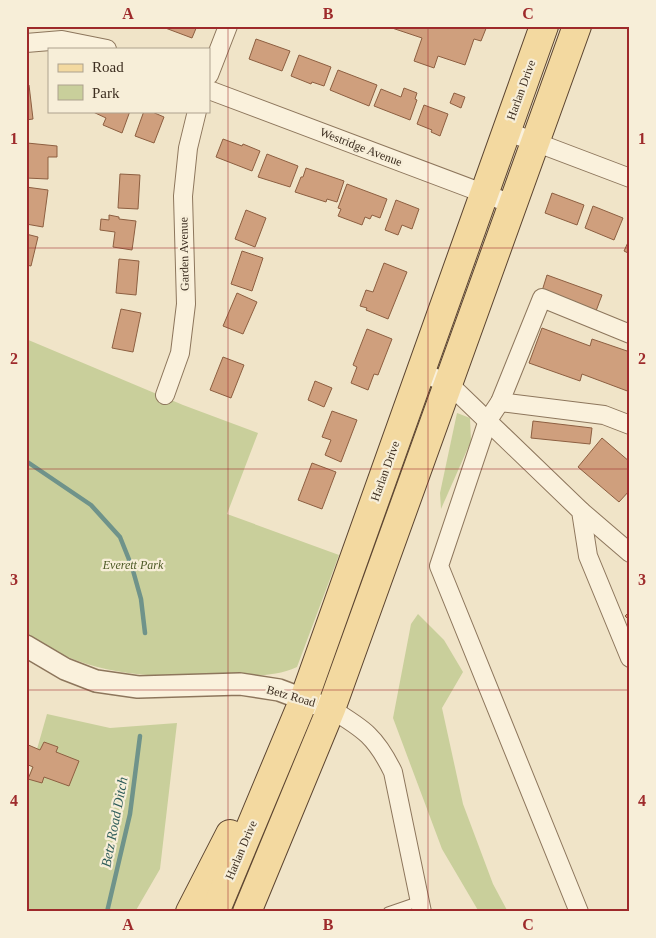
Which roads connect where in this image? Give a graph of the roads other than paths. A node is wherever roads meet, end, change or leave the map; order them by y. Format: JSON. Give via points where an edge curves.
{"nodes":[{"id":1,"x":228,"y":26,"type":"edge"},
{"id":2,"x":544,"y":26,"type":"edge"},
{"id":3,"x":577,"y":26,"type":"edge"},
{"id":4,"x":26,"y":43,"type":"edge"},
{"id":5,"x":102,"y":48,"type":"edge"},
{"id":6,"x":210,"y":72,"type":"edge"},
{"id":7,"x":210,"y":90,"type":"edge"},
{"id":8,"x":197,"y":112,"type":"edge"},
{"id":9,"x":506,"y":131,"type":"junction"},
{"id":10,"x":535,"y":141,"type":"junction"},
{"id":11,"x":630,"y":178,"type":"edge"},
{"id":12,"x":484,"y":193,"type":"junction"},
{"id":13,"x":512,"y":204,"type":"junction"},
{"id":14,"x":630,"y":334,"type":"edge"},
{"id":15,"x":420,"y":372,"type":"junction"},
{"id":16,"x":448,"y":383,"type":"junction"},
{"id":17,"x":165,"y":395,"type":"dead end"},
{"id":18,"x":500,"y":402,"type":"junction"},
{"id":19,"x":488,"y":420,"type":"junction"},
{"id":20,"x":630,"y":425,"type":"edge"},
{"id":21,"x":581,"y":511,"type":"junction"},
{"id":22,"x":630,"y":552,"type":"edge"},
{"id":23,"x":26,"y":646,"type":"edge"},
{"id":24,"x":630,"y":658,"type":"edge"},
{"id":25,"x":304,"y":699,"type":"junction"},
{"id":26,"x":332,"y":709,"type":"junction"},
{"id":27,"x":421,"y":906,"type":"edge"},
{"id":28,"x":190,"y":912,"type":"edge"},
{"id":29,"x":215,"y":912,"type":"edge"},
{"id":30,"x":248,"y":912,"type":"edge"},
{"id":31,"x":266,"y":912,"type":"edge"},
{"id":32,"x":388,"y":912,"type":"edge"},
{"id":33,"x":578,"y":912,"type":"edge"}],
"edges":[{"from":1,"to":6,"type":"street"},
{"from":2,"to":9,"type":"main road","name":"Harlan Drive"},
{"from":3,"to":10,"type":"main road"},
{"from":4,"to":5,"type":"street","via":[[62,40]]},
{"from":7,"to":12,"type":"street","name":"Westridge Avenue"},
{"from":8,"to":17,"type":"street","name":"Garden Avenue","via":[[188,148],[183,196],[186,304],[180,353]]},
{"from":9,"to":10,"type":"street"},
{"from":9,"to":12,"type":"main road","name":"Harlan Drive"},
{"from":10,"to":11,"type":"street"},
{"from":10,"to":13,"type":"main road"},
{"from":12,"to":13,"type":"street","name":"Westridge Avenue"},
{"from":12,"to":15,"type":"main road","name":"Harlan Drive"},
{"from":13,"to":16,"type":"main road"},
{"from":14,"to":18,"type":"street","via":[[542,298]]},
{"from":15,"to":16,"type":"street"},
{"from":15,"to":25,"type":"main road","name":"Harlan Drive"},
{"from":16,"to":19,"type":"street"},
{"from":16,"to":26,"type":"main road"},
{"from":18,"to":19,"type":"street"},
{"from":18,"to":20,"type":"street","via":[[604,415]]},
{"from":19,"to":21,"type":"street"},
{"from":19,"to":33,"type":"street","via":[[439,566]]},
{"from":21,"to":22,"type":"street"},
{"from":21,"to":24,"type":"street","via":[[588,556]]},
{"from":23,"to":25,"type":"street","name":"Betz Road","via":[[80,676],[117,685],[240,684],[279,690]]},
{"from":25,"to":26,"type":"street","name":"Betz Road"},
{"from":25,"to":28,"type":"main road"},
{"from":25,"to":29,"type":"main road","name":"Harlan Drive"},
{"from":26,"to":27,"type":"street","name":"Betz Road","via":[[373,738],[389,765],[402,809]]},
{"from":26,"to":30,"type":"main road"},
{"from":26,"to":31,"type":"main road"},
{"from":27,"to":32,"type":"lane"}]}
